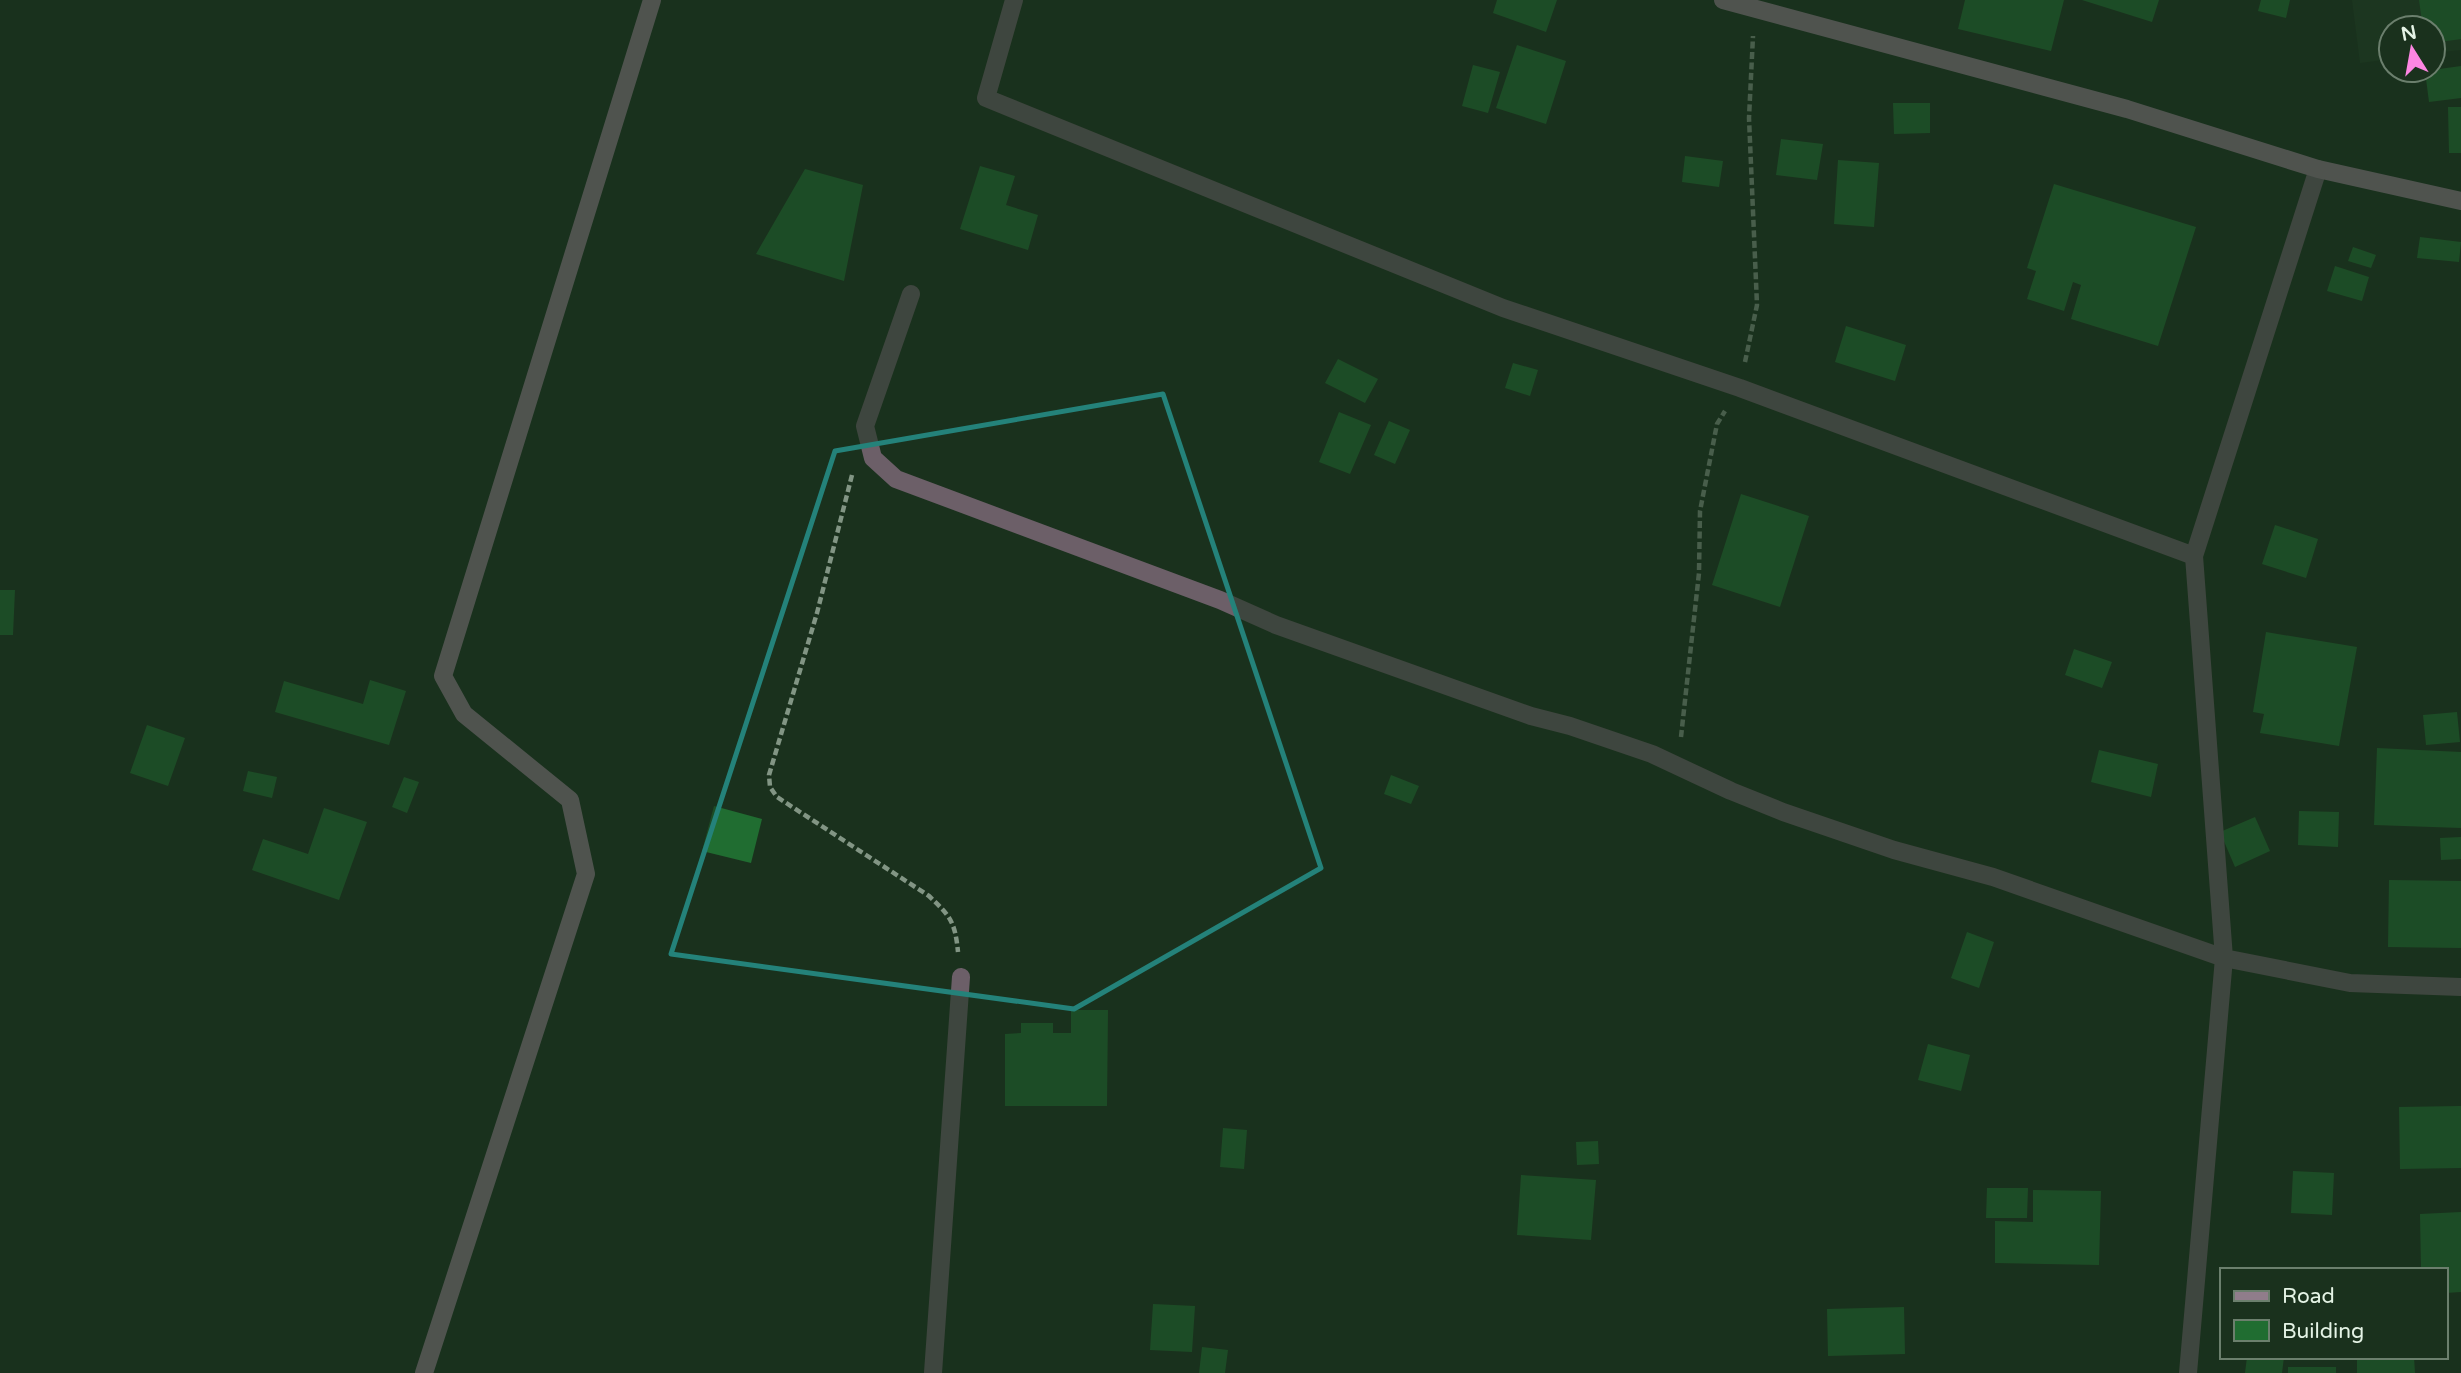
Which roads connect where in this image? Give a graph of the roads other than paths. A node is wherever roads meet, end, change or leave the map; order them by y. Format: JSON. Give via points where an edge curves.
{"nodes":[{"id":1,"x":652,"y":0,"type":"edge"},
{"id":2,"x":1014,"y":0,"type":"edge"},
{"id":3,"x":1723,"y":0,"type":"edge"},
{"id":4,"x":2318,"y":169,"type":"junction"},
{"id":5,"x":2461,"y":201,"type":"edge"},
{"id":6,"x":911,"y":294,"type":"dead end"},
{"id":7,"x":2194,"y":556,"type":"junction"},
{"id":8,"x":2224,"y":958,"type":"junction"},
{"id":9,"x":961,"y":977,"type":"road end"},
{"id":10,"x":2461,"y":987,"type":"edge"},
{"id":11,"x":424,"y":1373,"type":"edge"},
{"id":12,"x":933,"y":1373,"type":"edge"},
{"id":13,"x":2189,"y":1373,"type":"edge"}],
"edges":[{"from":1,"to":11,"type":"street","via":[[443,676],[464,714],[570,800],[586,874]]},
{"from":2,"to":7,"type":"street","via":[[986,98],[1503,308],[1740,388]]},
{"from":3,"to":4,"type":"street","via":[[2127,109]]},
{"from":4,"to":5,"type":"street"},
{"from":4,"to":7,"type":"street"},
{"from":6,"to":8,"type":"street","via":[[865,426],[873,458],[896,479],[1276,625],[1652,754],[1783,812],[1993,877]]},
{"from":7,"to":8,"type":"street"},
{"from":8,"to":10,"type":"street","via":[[2350,983]]},
{"from":8,"to":13,"type":"street"},
{"from":9,"to":12,"type":"street"}]}
